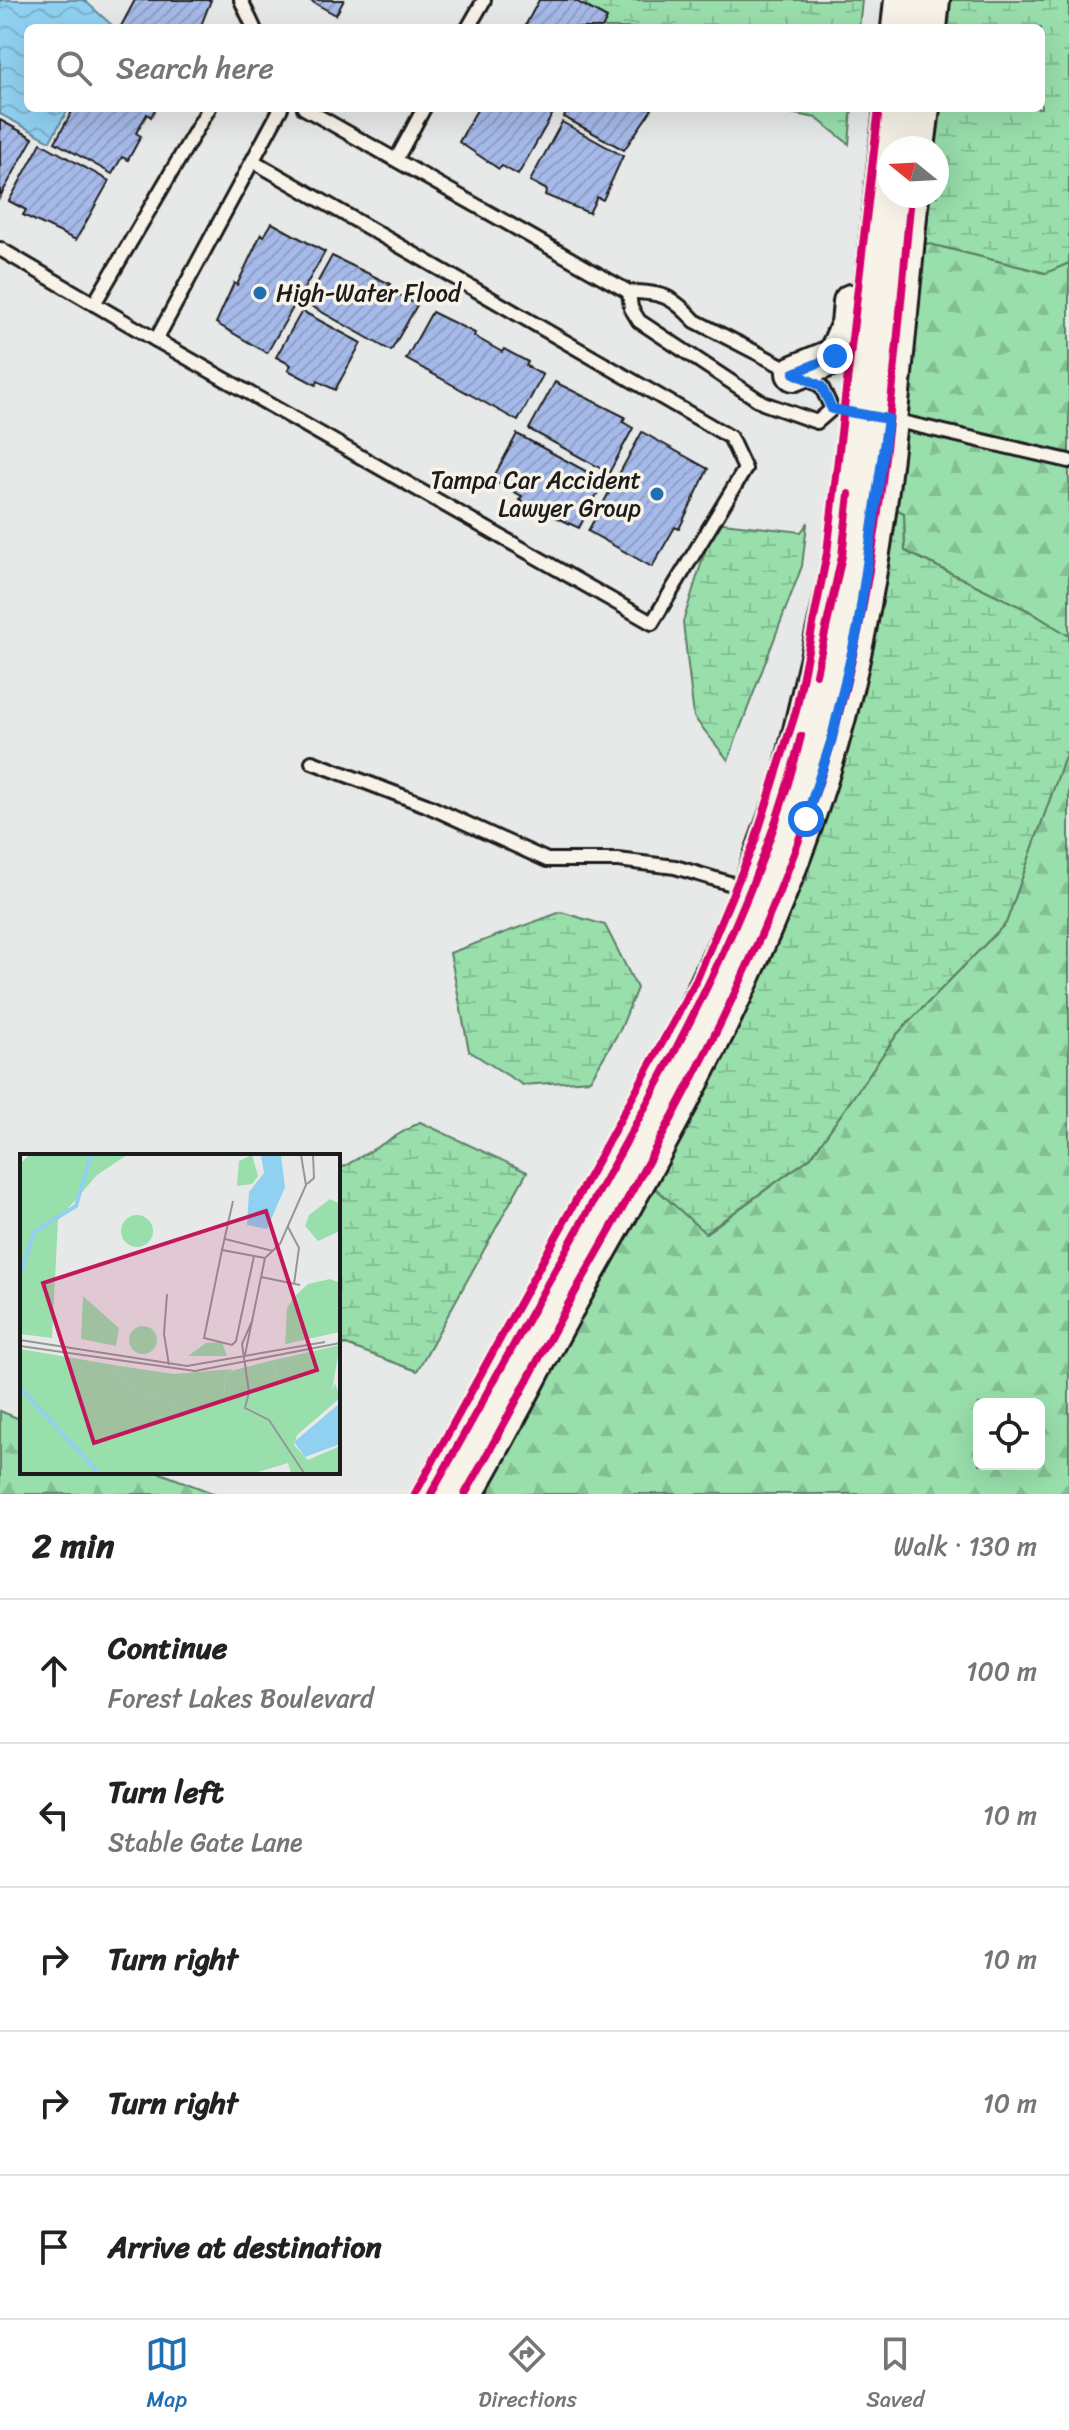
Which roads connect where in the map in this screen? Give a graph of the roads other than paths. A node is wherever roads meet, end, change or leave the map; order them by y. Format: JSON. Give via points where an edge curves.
{"nodes":[{"id":1,"x":241,"y":0,"type":"edge"},
{"id":2,"x":484,"y":0,"type":"edge"},
{"id":3,"x":902,"y":0,"type":"edge"},
{"id":4,"x":932,"y":0,"type":"edge"},
{"id":5,"x":252,"y":24,"type":"edge"},
{"id":6,"x":470,"y":24,"type":"edge"},
{"id":7,"x":899,"y":24,"type":"edge"},
{"id":8,"x":929,"y":24,"type":"edge"},
{"id":9,"x":207,"y":112,"type":"edge"},
{"id":10,"x":279,"y":112,"type":"edge"},
{"id":11,"x":311,"y":112,"type":"edge"},
{"id":12,"x":422,"y":112,"type":"edge"},
{"id":13,"x":922,"y":112,"type":"edge"},
{"id":14,"x":897,"y":122,"type":"edge"},
{"id":15,"x":918,"y":136,"type":"edge"},
{"id":16,"x":397,"y":158,"type":"junction"},
{"id":17,"x":253,"y":161,"type":"junction"},
{"id":18,"x":897,"y":208,"type":"edge"},
{"id":19,"x":908,"y":208,"type":"edge"},
{"id":20,"x":0,"y":249,"type":"edge"},
{"id":21,"x":629,"y":292,"type":"junction"},
{"id":22,"x":94,"y":304,"type":"junction"},
{"id":23,"x":156,"y":340,"type":"junction"},
{"id":24,"x":794,"y":373,"type":"junction"},
{"id":25,"x":864,"y":414,"type":"junction"},
{"id":26,"x":1069,"y":461,"type":"edge"},
{"id":27,"x":312,"y":762,"type":"dead end"},
{"id":28,"x":764,"y":894,"type":"junction"},
{"id":29,"x":431,"y":1494,"type":"edge"},
{"id":30,"x":465,"y":1494,"type":"edge"}],
"edges":[{"from":1,"to":5,"type":"lane"},
{"from":2,"to":6,"type":"lane"},
{"from":3,"to":7,"type":"main road"},
{"from":4,"to":8,"type":"main road"},
{"from":9,"to":22,"type":"lane"},
{"from":10,"to":17,"type":"lane"},
{"from":11,"to":16,"type":"lane"},
{"from":12,"to":16,"type":"lane"},
{"from":13,"to":15,"type":"main road"},
{"from":14,"to":24,"type":"main road","via":[[860,218],[844,340],[823,364]]},
{"from":14,"to":25,"type":"main road"},
{"from":16,"to":21,"type":"lane"},
{"from":17,"to":23,"type":"lane"},
{"from":17,"to":23,"type":"lane","via":[[730,437],[745,469],[652,623]]},
{"from":18,"to":25,"type":"main road","via":[[877,375]]},
{"from":19,"to":25,"type":"main road"},
{"from":20,"to":22,"type":"lane"},
{"from":21,"to":24,"type":"lane","via":[[659,292],[695,321]]},
{"from":21,"to":25,"type":"lane","via":[[639,321],[763,403],[817,422]]},
{"from":22,"to":23,"type":"lane"},
{"from":24,"to":25,"type":"lane"},
{"from":25,"to":26,"type":"lane"},
{"from":25,"to":28,"type":"main road","via":[[826,636]]},
{"from":25,"to":28,"type":"main road","via":[[873,542],[855,640],[831,742],[791,865]]},
{"from":27,"to":28,"type":"lane","via":[[426,805],[547,860],[675,867]]},
{"from":28,"to":29,"type":"main road"},
{"from":28,"to":30,"type":"main road","via":[[701,1064]]}]}
